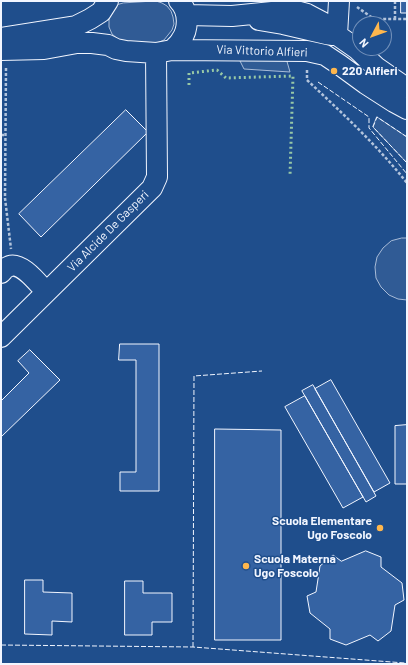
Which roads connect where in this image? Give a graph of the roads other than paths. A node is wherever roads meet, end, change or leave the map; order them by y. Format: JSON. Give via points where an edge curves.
{"nodes":[{"id":1,"x":346,"y":3,"type":"edge"},
{"id":2,"x":105,"y":6,"type":"edge"},
{"id":3,"x":183,"y":8,"type":"edge"},
{"id":4,"x":223,"y":11,"type":"edge"},
{"id":5,"x":337,"y":35,"type":"junction"},
{"id":6,"x":108,"y":45,"type":"junction"},
{"id":7,"x":3,"y":46,"type":"edge"},
{"id":8,"x":164,"y":51,"type":"junction"},
{"id":9,"x":407,"y":87,"type":"edge"},
{"id":10,"x":407,"y":109,"type":"edge"},
{"id":11,"x":7,"y":269,"type":"edge"},
{"id":12,"x":46,"y":292,"type":"junction"},
{"id":13,"x":1,"y":337,"type":"edge"}],
"edges":[{"from":1,"to":5,"type":"street"},
{"from":2,"to":6,"type":"street","via":[[101,24]]},
{"from":2,"to":7,"type":"street","via":[[90,19],[76,26]]},
{"from":3,"to":4,"type":"street"},
{"from":3,"to":8,"type":"street","via":[[186,30],[181,40]]},
{"from":4,"to":5,"type":"street","via":[[292,10],[307,14],[326,24]]},
{"from":5,"to":9,"type":"street","via":[[376,67]]},
{"from":6,"to":7,"type":"street","name":"Via Vittorio Alfieri","via":[[77,43],[44,49]]},
{"from":6,"to":8,"type":"street","name":"Via Vittorio Alfieri","via":[[121,50]]},
{"from":8,"to":10,"type":"street","name":"Via Vittorio Alfieri","via":[[307,51],[325,55]]},
{"from":8,"to":12,"type":"street","name":"Via Alcide De Gasperi","via":[[157,177],[152,188]]},
{"from":11,"to":12,"type":"street","via":[[26,270]]},
{"from":12,"to":13,"type":"street","name":"Via Alcide De Gasperi"}]}
